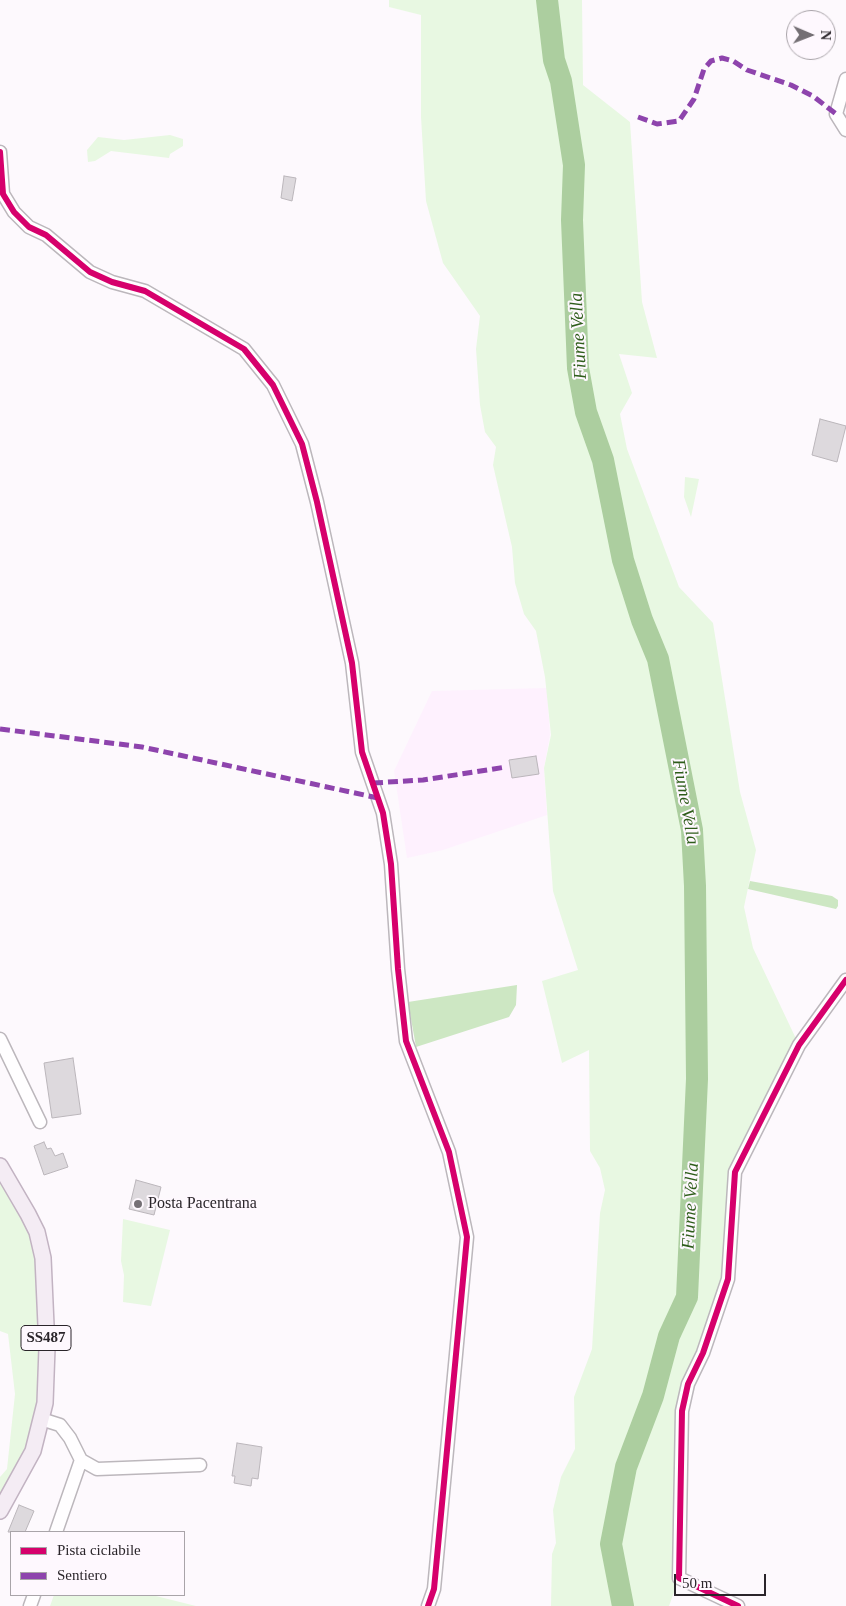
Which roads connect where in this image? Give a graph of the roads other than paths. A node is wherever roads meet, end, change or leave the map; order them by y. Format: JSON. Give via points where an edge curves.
{"nodes":[{"id":1,"x":846,"y":79,"type":"edge"},
{"id":2,"x":846,"y":130,"type":"edge"},
{"id":3,"x":0,"y":152,"type":"edge"},
{"id":4,"x":846,"y":980,"type":"edge"},
{"id":5,"x":0,"y":1039,"type":"edge"},
{"id":6,"x":40,"y":1122,"type":"dead end"},
{"id":7,"x":0,"y":1166,"type":"edge"},
{"id":8,"x":41,"y":1419,"type":"junction"},
{"id":9,"x":81,"y":1460,"type":"junction"},
{"id":10,"x":200,"y":1465,"type":"dead end"},
{"id":11,"x":0,"y":1511,"type":"edge"},
{"id":12,"x":56,"y":1531,"type":"edge"},
{"id":13,"x":428,"y":1606,"type":"edge"},
{"id":14,"x":738,"y":1606,"type":"edge"}],
"edges":[{"from":1,"to":2,"type":"street","via":[[836,114]]},
{"from":3,"to":13,"type":"street","via":[[3,194],[29,227],[46,235],[90,272],[145,291],[244,349],[273,385],[302,444],[352,663],[362,752],[383,813],[391,864],[406,1041],[448,1152],[467,1237],[434,1589]]},
{"from":4,"to":14,"type":"street","via":[[799,1045],[735,1172],[728,1279],[703,1353],[688,1384],[682,1411],[679,1578]]},
{"from":5,"to":6,"type":"street"},
{"from":7,"to":8,"type":"main road","number":"SS487","via":[[37,1232],[43,1258],[47,1348],[45,1403]]},
{"from":8,"to":9,"type":"street","via":[[60,1424]]},
{"from":8,"to":11,"type":"main road","number":"SS487","via":[[33,1451]]},
{"from":9,"to":10,"type":"street","via":[[97,1469]]},
{"from":9,"to":12,"type":"street"}]}
